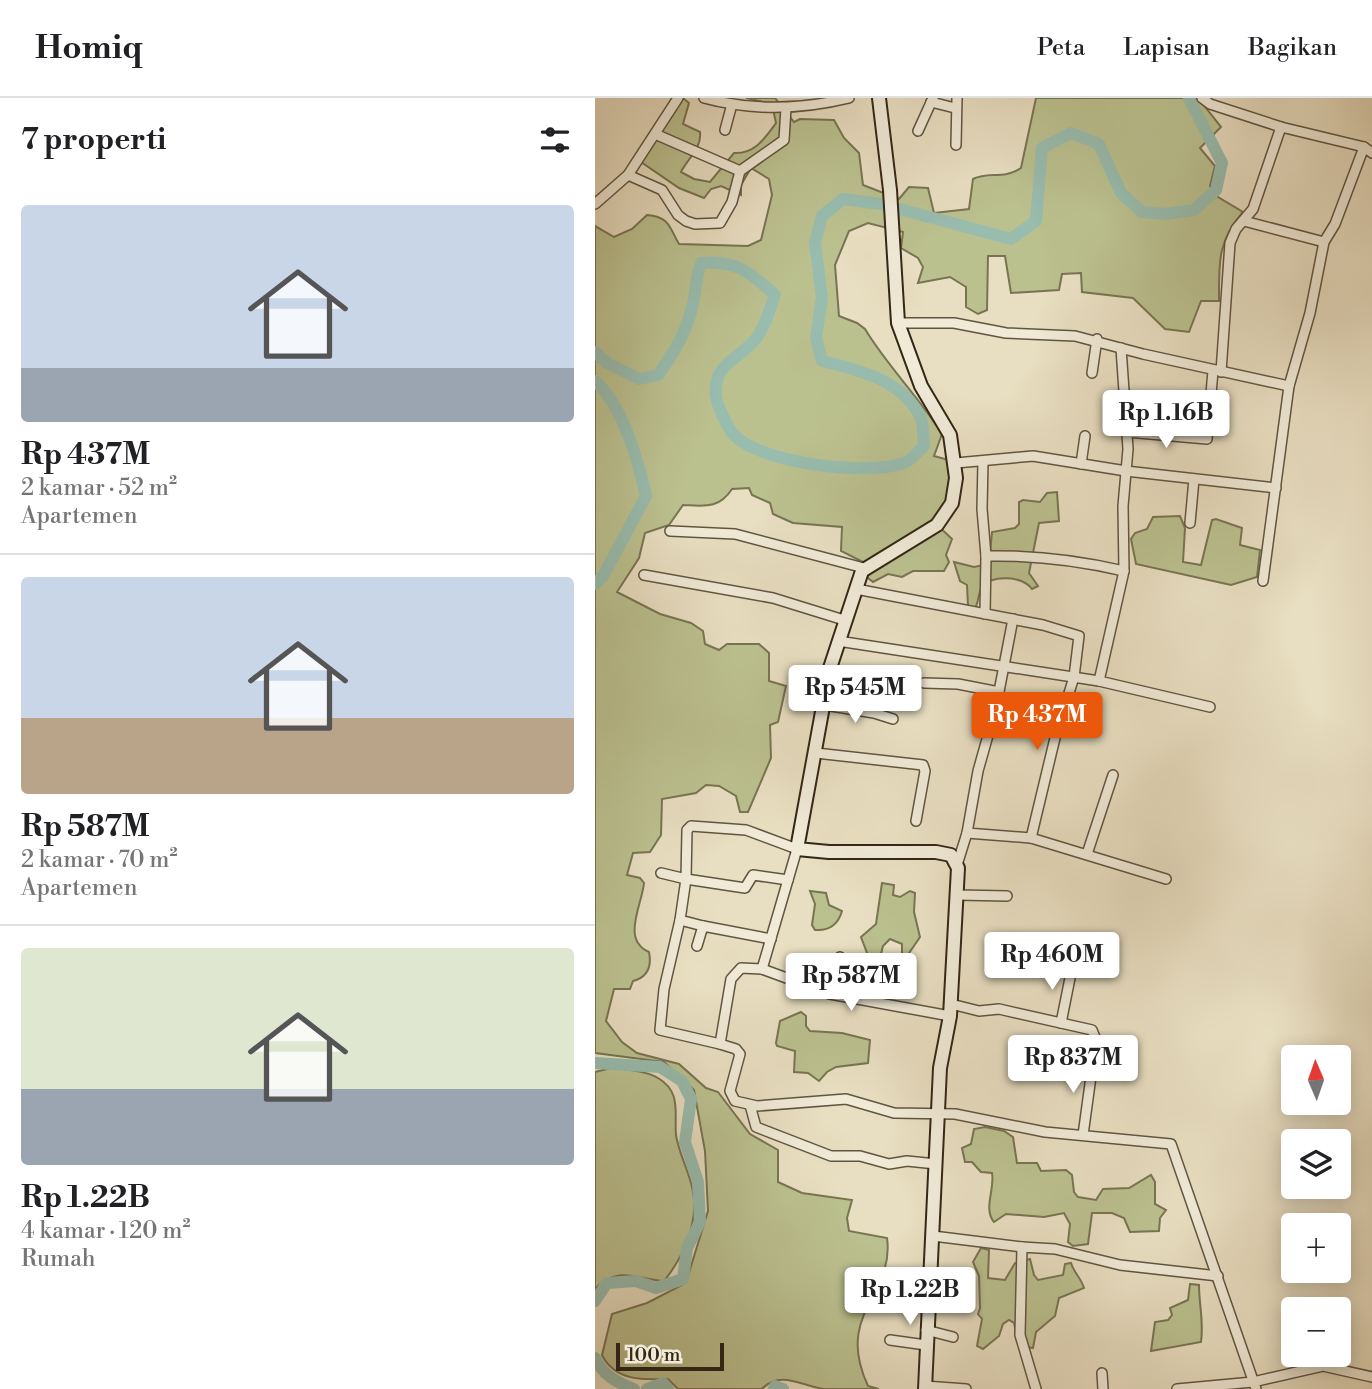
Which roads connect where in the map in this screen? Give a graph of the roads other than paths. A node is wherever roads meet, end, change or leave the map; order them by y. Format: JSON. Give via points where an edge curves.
{"nodes":[{"id":1,"x":678,"y":98,"type":"edge"},
{"id":2,"x":703,"y":98,"type":"edge"},
{"id":3,"x":849,"y":98,"type":"edge"},
{"id":4,"x":879,"y":98,"type":"edge"},
{"id":5,"x":1202,"y":98,"type":"edge"},
{"id":6,"x":932,"y":100,"type":"edge"},
{"id":7,"x":956,"y":103,"type":"edge"},
{"id":8,"x":732,"y":104,"type":"junction"},
{"id":9,"x":786,"y":108,"type":"junction"},
{"id":10,"x":1282,"y":127,"type":"junction"},
{"id":11,"x":725,"y":130,"type":"dead end"},
{"id":12,"x":919,"y":131,"type":"dead end"},
{"id":13,"x":656,"y":134,"type":"junction"},
{"id":14,"x":956,"y":145,"type":"dead end"},
{"id":15,"x":1368,"y":150,"type":"edge"},
{"id":16,"x":740,"y":171,"type":"junction"},
{"id":17,"x":628,"y":174,"type":"junction"},
{"id":18,"x":595,"y":204,"type":"edge"},
{"id":19,"x":1244,"y":221,"type":"junction"},
{"id":20,"x":1324,"y":242,"type":"junction"},
{"id":21,"x":898,"y":323,"type":"junction"},
{"id":22,"x":1097,"y":340,"type":"junction"},
{"id":23,"x":1121,"y":348,"type":"junction"},
{"id":24,"x":1217,"y":371,"type":"junction"},
{"id":25,"x":1092,"y":373,"type":"dead end"},
{"id":26,"x":1289,"y":386,"type":"junction"},
{"id":27,"x":1127,"y":432,"type":"junction"},
{"id":28,"x":1084,"y":436,"type":"dead end"},
{"id":29,"x":983,"y":461,"type":"junction"},
{"id":30,"x":956,"y":463,"type":"junction"},
{"id":31,"x":1081,"y":464,"type":"junction"},
{"id":32,"x":1126,"y":471,"type":"junction"},
{"id":33,"x":1195,"y":479,"type":"junction"},
{"id":34,"x":1276,"y":488,"type":"junction"},
{"id":35,"x":1190,"y":523,"type":"dead end"},
{"id":36,"x":670,"y":531,"type":"dead end"},
{"id":37,"x":986,"y":556,"type":"junction"},
{"id":38,"x":865,"y":568,"type":"junction"},
{"id":39,"x":1124,"y":571,"type":"junction"},
{"id":40,"x":644,"y":575,"type":"dead end"},
{"id":41,"x":1263,"y":581,"type":"dead end"},
{"id":42,"x":856,"y":589,"type":"junction"},
{"id":43,"x":985,"y":614,"type":"junction"},
{"id":44,"x":1013,"y":619,"type":"junction"},
{"id":45,"x":844,"y":620,"type":"junction"},
{"id":46,"x":838,"y":642,"type":"junction"},
{"id":47,"x":1004,"y":666,"type":"junction"},
{"id":48,"x":1075,"y":677,"type":"junction"},
{"id":49,"x":1099,"y":681,"type":"junction"},
{"id":50,"x":924,"y":683,"type":"dead end"},
{"id":51,"x":999,"y":692,"type":"junction"},
{"id":52,"x":825,"y":705,"type":"junction"},
{"id":53,"x":1210,"y":707,"type":"dead end"},
{"id":54,"x":893,"y":719,"type":"dead end"},
{"id":55,"x":816,"y":753,"type":"junction"},
{"id":56,"x":1113,"y":775,"type":"dead end"},
{"id":57,"x":916,"y":821,"type":"dead end"},
{"id":58,"x":967,"y":833,"type":"junction"},
{"id":59,"x":1031,"y":838,"type":"junction"},
{"id":60,"x":797,"y":849,"type":"junction"},
{"id":61,"x":1087,"y":854,"type":"junction"},
{"id":62,"x":957,"y":865,"type":"junction"},
{"id":63,"x":661,"y":873,"type":"dead end"},
{"id":64,"x":686,"y":879,"type":"junction"},
{"id":65,"x":1166,"y":879,"type":"dead end"},
{"id":66,"x":788,"y":880,"type":"junction"},
{"id":67,"x":958,"y":895,"type":"junction"},
{"id":68,"x":1007,"y":897,"type":"dead end"},
{"id":69,"x":680,"y":920,"type":"junction"},
{"id":70,"x":703,"y":926,"type":"junction"},
{"id":71,"x":771,"y":939,"type":"junction"},
{"id":72,"x":698,"y":946,"type":"dead end"},
{"id":73,"x":840,"y":957,"type":"dead end"},
{"id":74,"x":1072,"y":968,"type":"dead end"},
{"id":75,"x":762,"y":970,"type":"junction"},
{"id":76,"x":830,"y":994,"type":"junction"},
{"id":77,"x":950,"y":1010,"type":"junction"},
{"id":78,"x":1061,"y":1023,"type":"junction"},
{"id":79,"x":720,"y":1044,"type":"junction"},
{"id":80,"x":750,"y":1105,"type":"junction"},
{"id":81,"x":937,"y":1114,"type":"junction"},
{"id":82,"x":1083,"y":1135,"type":"junction"},
{"id":83,"x":936,"y":1164,"type":"junction"},
{"id":84,"x":933,"y":1236,"type":"junction"},
{"id":85,"x":1022,"y":1247,"type":"junction"},
{"id":86,"x":1218,"y":1276,"type":"junction"},
{"id":87,"x":926,"y":1330,"type":"junction"},
{"id":88,"x":953,"y":1337,"type":"dead end"},
{"id":89,"x":890,"y":1340,"type":"dead end"},
{"id":90,"x":926,"y":1345,"type":"junction"},
{"id":91,"x":1102,"y":1373,"type":"dead end"},
{"id":92,"x":1372,"y":1377,"type":"edge"},
{"id":93,"x":1254,"y":1385,"type":"edge"},
{"id":94,"x":925,"y":1387,"type":"edge"},
{"id":95,"x":966,"y":1389,"type":"edge"},
{"id":96,"x":1036,"y":1389,"type":"edge"},
{"id":97,"x":1103,"y":1389,"type":"edge"},
{"id":98,"x":1177,"y":1389,"type":"edge"},
{"id":99,"x":1187,"y":1389,"type":"edge"}],
"edges":[{"from":1,"to":13,"type":"street"},
{"from":2,"to":8,"type":"street"},
{"from":3,"to":9,"type":"street"},
{"from":4,"to":21,"type":"main road"},
{"from":5,"to":10,"type":"street"},
{"from":6,"to":7,"type":"street"},
{"from":6,"to":12,"type":"street"},
{"from":7,"to":14,"type":"street"},
{"from":8,"to":9,"type":"street"},
{"from":8,"to":11,"type":"street"},
{"from":9,"to":16,"type":"street","via":[[784,140]]},
{"from":10,"to":15,"type":"street"},
{"from":10,"to":19,"type":"street","via":[[1253,209]]},
{"from":13,"to":16,"type":"street"},
{"from":13,"to":17,"type":"street"},
{"from":15,"to":20,"type":"street"},
{"from":16,"to":17,"type":"street","via":[[727,215],[714,224],[686,220],[662,190]]},
{"from":17,"to":18,"type":"street"},
{"from":19,"to":20,"type":"street"},
{"from":19,"to":24,"type":"street","via":[[1230,243]]},
{"from":20,"to":26,"type":"street"},
{"from":21,"to":22,"type":"street","via":[[954,323],[1006,333]]},
{"from":21,"to":30,"type":"main road","via":[[921,386],[950,435]]},
{"from":22,"to":23,"type":"street"},
{"from":22,"to":25,"type":"street"},
{"from":23,"to":24,"type":"street"},
{"from":23,"to":27,"type":"street"},
{"from":24,"to":26,"type":"street"},
{"from":24,"to":27,"type":"street","via":[[1207,439]]},
{"from":26,"to":34,"type":"street"},
{"from":27,"to":32,"type":"street"},
{"from":28,"to":31,"type":"street"},
{"from":29,"to":30,"type":"street"},
{"from":29,"to":31,"type":"street","via":[[1033,456]]},
{"from":29,"to":37,"type":"street"},
{"from":30,"to":38,"type":"main road","via":[[955,491],[945,515],[916,540]]},
{"from":31,"to":32,"type":"street"},
{"from":32,"to":33,"type":"street"},
{"from":32,"to":39,"type":"street"},
{"from":33,"to":34,"type":"street"},
{"from":33,"to":35,"type":"street"},
{"from":34,"to":41,"type":"street"},
{"from":36,"to":38,"type":"street","via":[[735,534]]},
{"from":37,"to":39,"type":"street","via":[[1066,558]]},
{"from":37,"to":43,"type":"street"},
{"from":38,"to":42,"type":"main road"},
{"from":39,"to":49,"type":"street"},
{"from":40,"to":45,"type":"street","via":[[773,598]]},
{"from":42,"to":43,"type":"street"},
{"from":42,"to":45,"type":"main road"},
{"from":43,"to":44,"type":"street"},
{"from":44,"to":47,"type":"street"},
{"from":44,"to":48,"type":"street","via":[[1076,634],[1080,644]]},
{"from":45,"to":46,"type":"main road"},
{"from":46,"to":47,"type":"street"},
{"from":46,"to":52,"type":"main road"},
{"from":47,"to":48,"type":"street"},
{"from":47,"to":51,"type":"street"},
{"from":48,"to":49,"type":"street"},
{"from":48,"to":59,"type":"street"},
{"from":49,"to":53,"type":"street"},
{"from":50,"to":51,"type":"street"},
{"from":51,"to":58,"type":"street"},
{"from":52,"to":54,"type":"street"},
{"from":52,"to":55,"type":"main road"},
{"from":55,"to":57,"type":"street","via":[[923,765]]},
{"from":55,"to":60,"type":"main road"},
{"from":56,"to":61,"type":"street"},
{"from":58,"to":59,"type":"street"},
{"from":58,"to":62,"type":"street"},
{"from":59,"to":61,"type":"street"},
{"from":60,"to":62,"type":"main road","via":[[936,852],[951,855]]},
{"from":60,"to":64,"type":"street","via":[[746,830],[691,826],[687,830]]},
{"from":60,"to":66,"type":"street"},
{"from":61,"to":65,"type":"street"},
{"from":62,"to":67,"type":"main road"},
{"from":63,"to":64,"type":"street"},
{"from":64,"to":66,"type":"street","via":[[745,888],[753,875]]},
{"from":64,"to":69,"type":"street"},
{"from":66,"to":71,"type":"street"},
{"from":67,"to":68,"type":"street"},
{"from":67,"to":77,"type":"main road"},
{"from":69,"to":70,"type":"street"},
{"from":69,"to":79,"type":"street","via":[[660,1030]]},
{"from":70,"to":71,"type":"street"},
{"from":70,"to":72,"type":"street"},
{"from":71,"to":75,"type":"street"},
{"from":73,"to":76,"type":"street"},
{"from":74,"to":78,"type":"street"},
{"from":75,"to":76,"type":"street"},
{"from":75,"to":79,"type":"street","via":[[747,967],[733,975]]},
{"from":76,"to":77,"type":"street"},
{"from":77,"to":78,"type":"street","via":[[999,1010]]},
{"from":77,"to":81,"type":"main road"},
{"from":78,"to":82,"type":"street","via":[[1087,1027],[1095,1034]]},
{"from":79,"to":80,"type":"street","via":[[740,1054],[731,1097]]},
{"from":80,"to":81,"type":"street","via":[[846,1099],[894,1113]]},
{"from":80,"to":83,"type":"street","via":[[756,1126],[831,1156],[860,1156],[889,1164]]},
{"from":81,"to":82,"type":"street"},
{"from":81,"to":83,"type":"main road"},
{"from":82,"to":86,"type":"street","via":[[1171,1144]]},
{"from":83,"to":84,"type":"main road"},
{"from":84,"to":85,"type":"street"},
{"from":84,"to":87,"type":"main road"},
{"from":85,"to":86,"type":"street"},
{"from":85,"to":96,"type":"street","via":[[1020,1335]]},
{"from":86,"to":93,"type":"street"},
{"from":87,"to":88,"type":"street"},
{"from":87,"to":90,"type":"main road"},
{"from":89,"to":90,"type":"street"},
{"from":90,"to":94,"type":"main road"},
{"from":91,"to":97,"type":"street"},
{"from":92,"to":93,"type":"street","via":[[1323,1366]]},
{"from":93,"to":99,"type":"street"},
{"from":94,"to":95,"type":"street"},
{"from":98,"to":99,"type":"street"}]}
